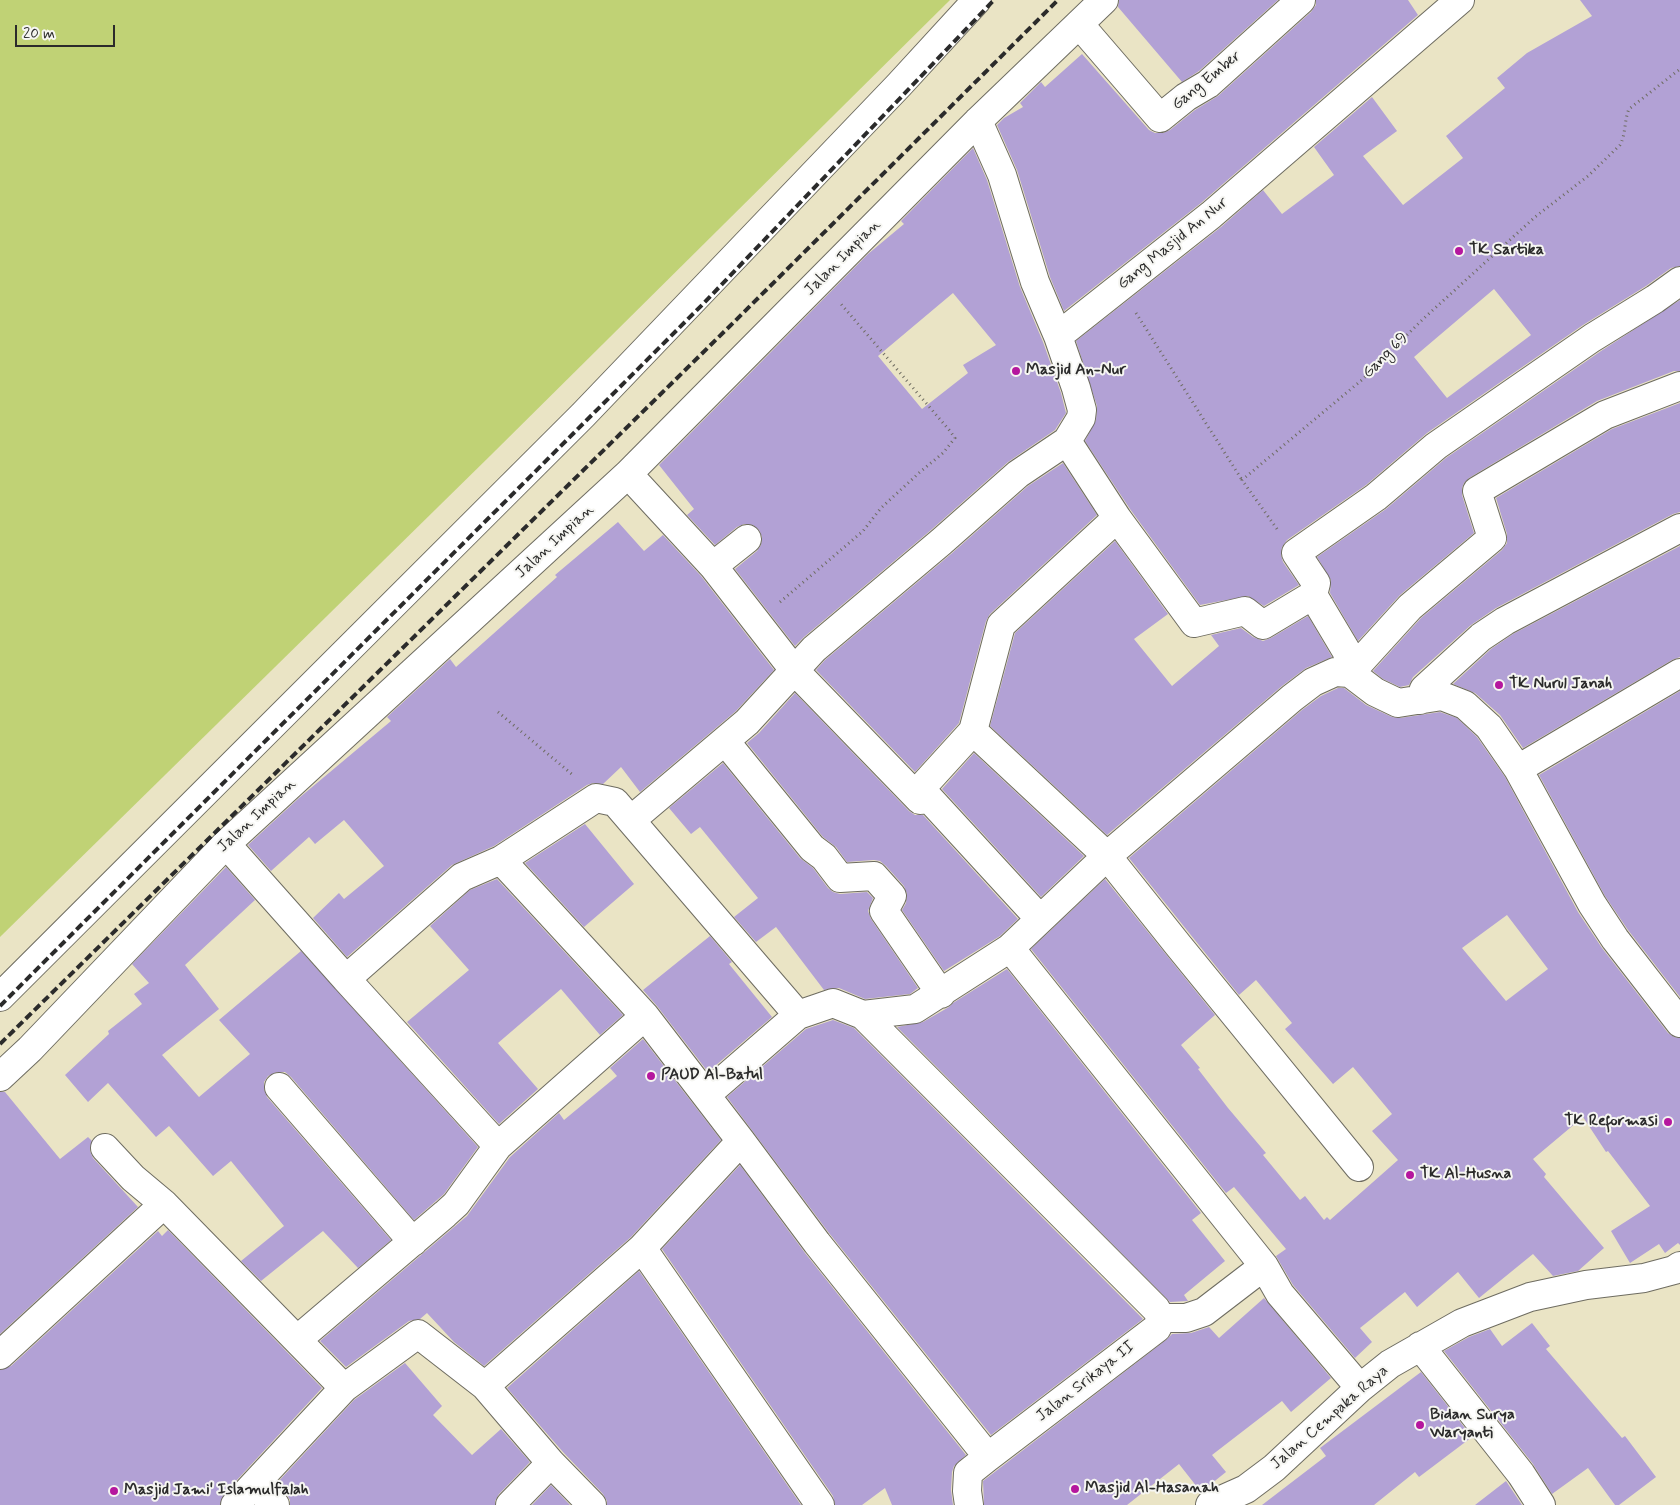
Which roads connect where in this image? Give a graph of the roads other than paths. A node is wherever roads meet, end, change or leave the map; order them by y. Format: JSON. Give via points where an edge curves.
{"nodes":[{"id":1,"x":977,"y":0,"type":"edge"},
{"id":2,"x":1104,"y":0,"type":"edge"},
{"id":3,"x":1301,"y":0,"type":"edge"},
{"id":4,"x":1460,"y":0,"type":"edge"},
{"id":5,"x":1080,"y":24,"type":"junction"},
{"id":6,"x":978,"y":122,"type":"junction"},
{"id":7,"x":1680,"y":281,"type":"edge"},
{"id":8,"x":1058,"y":336,"type":"junction"},
{"id":9,"x":1680,"y":386,"type":"edge"},
{"id":10,"x":1066,"y":441,"type":"junction"},
{"id":11,"x":628,"y":474,"type":"junction"},
{"id":12,"x":1117,"y":518,"type":"junction"},
{"id":13,"x":1680,"y":528,"type":"edge"},
{"id":14,"x":746,"y":539,"type":"dead end"},
{"id":15,"x":713,"y":566,"type":"junction"},
{"id":16,"x":1313,"y":595,"type":"junction"},
{"id":17,"x":794,"y":670,"type":"junction"},
{"id":18,"x":1350,"y":673,"type":"junction"},
{"id":19,"x":1680,"y":673,"type":"edge"},
{"id":20,"x":1420,"y":700,"type":"junction"},
{"id":21,"x":974,"y":731,"type":"junction"},
{"id":22,"x":725,"y":741,"type":"junction"},
{"id":23,"x":1518,"y":769,"type":"junction"},
{"id":24,"x":927,"y":796,"type":"junction"},
{"id":25,"x":631,"y":820,"type":"junction"},
{"id":26,"x":226,"y":844,"type":"junction"},
{"id":27,"x":1108,"y":856,"type":"junction"},
{"id":28,"x":501,"y":860,"type":"junction"},
{"id":29,"x":1040,"y":919,"type":"junction"},
{"id":30,"x":1010,"y":948,"type":"junction"},
{"id":31,"x":346,"y":979,"type":"junction"},
{"id":32,"x":941,"y":994,"type":"junction"},
{"id":33,"x":0,"y":997,"type":"edge"},
{"id":34,"x":863,"y":1014,"type":"junction"},
{"id":35,"x":798,"y":1015,"type":"junction"},
{"id":36,"x":645,"y":1016,"type":"junction"},
{"id":37,"x":1680,"y":1023,"type":"edge"},
{"id":38,"x":0,"y":1077,"type":"edge"},
{"id":39,"x":279,"y":1087,"type":"dead end"},
{"id":40,"x":706,"y":1095,"type":"junction"},
{"id":41,"x":742,"y":1141,"type":"junction"},
{"id":42,"x":498,"y":1146,"type":"junction"},
{"id":43,"x":105,"y":1148,"type":"dead end"},
{"id":44,"x":1359,"y":1167,"type":"dead end"},
{"id":45,"x":164,"y":1204,"type":"junction"},
{"id":46,"x":413,"y":1242,"type":"junction"},
{"id":47,"x":642,"y":1248,"type":"junction"},
{"id":48,"x":1264,"y":1266,"type":"junction"},
{"id":49,"x":1680,"y":1266,"type":"edge"},
{"id":50,"x":1160,"y":1318,"type":"junction"},
{"id":51,"x":297,"y":1340,"type":"junction"},
{"id":52,"x":1420,"y":1346,"type":"junction"},
{"id":53,"x":0,"y":1355,"type":"edge"},
{"id":54,"x":485,"y":1386,"type":"junction"},
{"id":55,"x":344,"y":1388,"type":"junction"},
{"id":56,"x":1360,"y":1388,"type":"junction"},
{"id":57,"x":988,"y":1457,"type":"junction"},
{"id":58,"x":551,"y":1463,"type":"junction"},
{"id":59,"x":255,"y":1485,"type":"junction"},
{"id":60,"x":235,"y":1505,"type":"edge"},
{"id":61,"x":275,"y":1505,"type":"edge"},
{"id":62,"x":510,"y":1505,"type":"edge"},
{"id":63,"x":592,"y":1505,"type":"edge"},
{"id":64,"x":820,"y":1505,"type":"edge"},
{"id":65,"x":969,"y":1505,"type":"edge"},
{"id":66,"x":1210,"y":1505,"type":"edge"},
{"id":67,"x":1541,"y":1505,"type":"edge"}],
"edges":[{"from":1,"to":33,"type":"street","via":[[583,415]]},
{"from":2,"to":5,"type":"street","name":"Jalan Impian"},
{"from":3,"to":5,"type":"street","name":"Gang Ember","via":[[1208,84],[1186,96],[1160,118]]},
{"from":4,"to":8,"type":"street","name":"Gang Masjid An Nur","via":[[1270,166]]},
{"from":5,"to":6,"type":"street","name":"Jalan Impian"},
{"from":6,"to":8,"type":"street","via":[[1002,175],[1036,282]]},
{"from":6,"to":11,"type":"street","name":"Jalan Impian"},
{"from":7,"to":16,"type":"street","via":[[1436,446],[1376,497],[1296,553],[1316,583]]},
{"from":8,"to":10,"type":"street","via":[[1082,410],[1081,418]]},
{"from":9,"to":18,"type":"street","via":[[1604,415],[1477,491],[1492,538],[1410,607]]},
{"from":10,"to":12,"type":"street"},
{"from":10,"to":17,"type":"street","via":[[1018,474],[814,649]]},
{"from":11,"to":15,"type":"street"},
{"from":11,"to":26,"type":"street","name":"Jalan Impian"},
{"from":12,"to":16,"type":"street","via":[[1194,623],[1245,611],[1263,625]]},
{"from":12,"to":21,"type":"street","via":[[1001,625]]},
{"from":13,"to":20,"type":"street","via":[[1505,621],[1482,637],[1424,689]]},
{"from":14,"to":15,"type":"street"},
{"from":15,"to":17,"type":"street"},
{"from":16,"to":18,"type":"street","via":[[1347,652]]},
{"from":17,"to":22,"type":"street","via":[[747,722]]},
{"from":17,"to":24,"type":"street","via":[[920,800]]},
{"from":18,"to":20,"type":"street","via":[[1375,692],[1398,703]]},
{"from":18,"to":27,"type":"street","via":[[1335,672],[1313,682]]},
{"from":19,"to":23,"type":"street"},
{"from":20,"to":23,"type":"street","via":[[1442,696],[1464,705],[1489,727]]},
{"from":21,"to":24,"type":"street","via":[[923,786]]},
{"from":21,"to":27,"type":"street"},
{"from":22,"to":25,"type":"street"},
{"from":22,"to":32,"type":"street","via":[[840,878],[874,876],[892,896],[884,911]]},
{"from":23,"to":37,"type":"street","via":[[1592,904]]},
{"from":24,"to":29,"type":"street"},
{"from":25,"to":28,"type":"street","via":[[615,802],[596,798]]},
{"from":25,"to":35,"type":"street"},
{"from":26,"to":31,"type":"street"},
{"from":26,"to":38,"type":"street","name":"Jalan Impian","via":[[30,1050]]},
{"from":27,"to":29,"type":"street"},
{"from":27,"to":44,"type":"street"},
{"from":28,"to":31,"type":"street","via":[[462,877]]},
{"from":28,"to":36,"type":"street"},
{"from":29,"to":30,"type":"street"},
{"from":30,"to":32,"type":"street"},
{"from":30,"to":48,"type":"street"},
{"from":31,"to":42,"type":"street"},
{"from":32,"to":34,"type":"street","via":[[915,1009]]},
{"from":34,"to":35,"type":"street","via":[[833,1003]]},
{"from":34,"to":50,"type":"street","via":[[1156,1309]]},
{"from":35,"to":40,"type":"street"},
{"from":36,"to":40,"type":"street"},
{"from":36,"to":42,"type":"street"},
{"from":39,"to":46,"type":"street"},
{"from":40,"to":41,"type":"street"},
{"from":41,"to":47,"type":"street"},
{"from":41,"to":57,"type":"street","via":[[817,1243]]},
{"from":42,"to":46,"type":"street","via":[[456,1204]]},
{"from":43,"to":45,"type":"street","via":[[132,1178]]},
{"from":45,"to":51,"type":"street"},
{"from":45,"to":53,"type":"street"},
{"from":46,"to":51,"type":"street"},
{"from":47,"to":54,"type":"street"},
{"from":47,"to":64,"type":"street"},
{"from":48,"to":50,"type":"street","via":[[1204,1312],[1186,1318]]},
{"from":48,"to":56,"type":"street","via":[[1280,1294]]},
{"from":49,"to":52,"type":"street","name":"Jalan Cempaka Raya","via":[[1644,1278],[1586,1285],[1530,1297],[1462,1323]]},
{"from":50,"to":57,"type":"street","name":"Jalan Srikaya II","via":[[1157,1328]]},
{"from":51,"to":55,"type":"street"},
{"from":52,"to":56,"type":"street","name":"Jalan Cempaka Raya"},
{"from":52,"to":67,"type":"street","via":[[1521,1474]]},
{"from":54,"to":55,"type":"street","via":[[418,1334]]},
{"from":54,"to":58,"type":"street"},
{"from":55,"to":59,"type":"street"},
{"from":56,"to":66,"type":"street","name":"Jalan Cempaka Raya","via":[[1274,1468],[1246,1489]]},
{"from":57,"to":65,"type":"street","name":"Jalan Srikaya II","via":[[968,1473]]},
{"from":58,"to":62,"type":"street"},
{"from":58,"to":63,"type":"street"},
{"from":59,"to":60,"type":"street"},
{"from":59,"to":61,"type":"street"}]}
